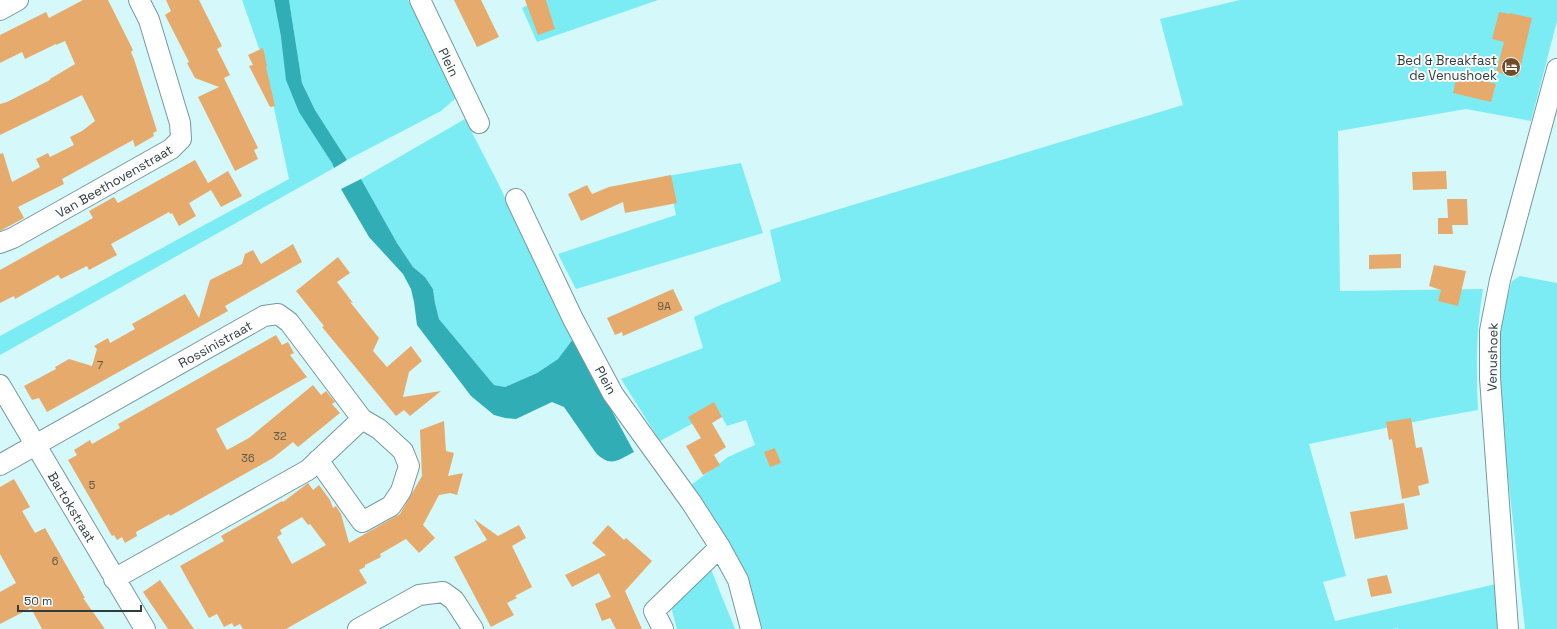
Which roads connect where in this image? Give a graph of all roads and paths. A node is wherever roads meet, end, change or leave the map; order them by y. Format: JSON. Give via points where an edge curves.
{"nodes":[{"id":1,"x":18,"y":0,"type":"edge"},
{"id":2,"x":139,"y":0,"type":"edge"},
{"id":3,"x":420,"y":0,"type":"edge"},
{"id":4,"x":0,"y":10,"type":"edge"},
{"id":5,"x":1557,"y":69,"type":"edge"},
{"id":6,"x":479,"y":123,"type":"dead end"},
{"id":7,"x":516,"y":199,"type":"dead end"},
{"id":8,"x":0,"y":243,"type":"edge"},
{"id":9,"x":0,"y":385,"type":"edge"},
{"id":10,"x":362,"y":418,"type":"junction"},
{"id":11,"x":35,"y":446,"type":"junction"},
{"id":12,"x":318,"y":460,"type":"junction"},
{"id":13,"x":0,"y":465,"type":"edge"},
{"id":14,"x":720,"y":547,"type":"junction"},
{"id":15,"x":114,"y":579,"type":"junction"},
{"id":16,"x":145,"y":629,"type":"edge"},
{"id":17,"x":358,"y":629,"type":"edge"},
{"id":18,"x":473,"y":629,"type":"edge"},
{"id":19,"x":663,"y":629,"type":"edge"},
{"id":20,"x":751,"y":629,"type":"edge"},
{"id":21,"x":1508,"y":629,"type":"edge"}],
"edges":[{"from":1,"to":4,"type":"street"},
{"from":2,"to":8,"type":"street","name":"Van Beethovenstraat","via":[[156,42],[180,123],[181,138],[171,149]]},
{"from":3,"to":6,"type":"street","name":"Plein"},
{"from":5,"to":21,"type":"street","name":"Venushoek","via":[[1500,280],[1490,331],[1490,378]]},
{"from":7,"to":14,"type":"street","name":"Plein","via":[[573,319],[613,394],[691,502]]},
{"from":9,"to":11,"type":"street","name":"Bartokstraat"},
{"from":10,"to":11,"type":"street","name":"Rossinistraat","via":[[289,322],[278,314],[264,316]]},
{"from":10,"to":12,"type":"street"},
{"from":10,"to":12,"type":"street","name":"Rossinistraat","via":[[404,451],[409,466],[402,491],[391,506],[362,522]]},
{"from":11,"to":13,"type":"street","name":"Rossinistraat"},
{"from":11,"to":15,"type":"street","name":"Bartokstraat"},
{"from":12,"to":15,"type":"street","via":[[308,470]]},
{"from":14,"to":19,"type":"street","via":[[654,611]]},
{"from":14,"to":20,"type":"street","name":"Plein","via":[[738,580]]},
{"from":15,"to":16,"type":"street","name":"Bartokstraat"},
{"from":17,"to":18,"type":"street","via":[[419,595],[443,592],[454,600]]}]}
